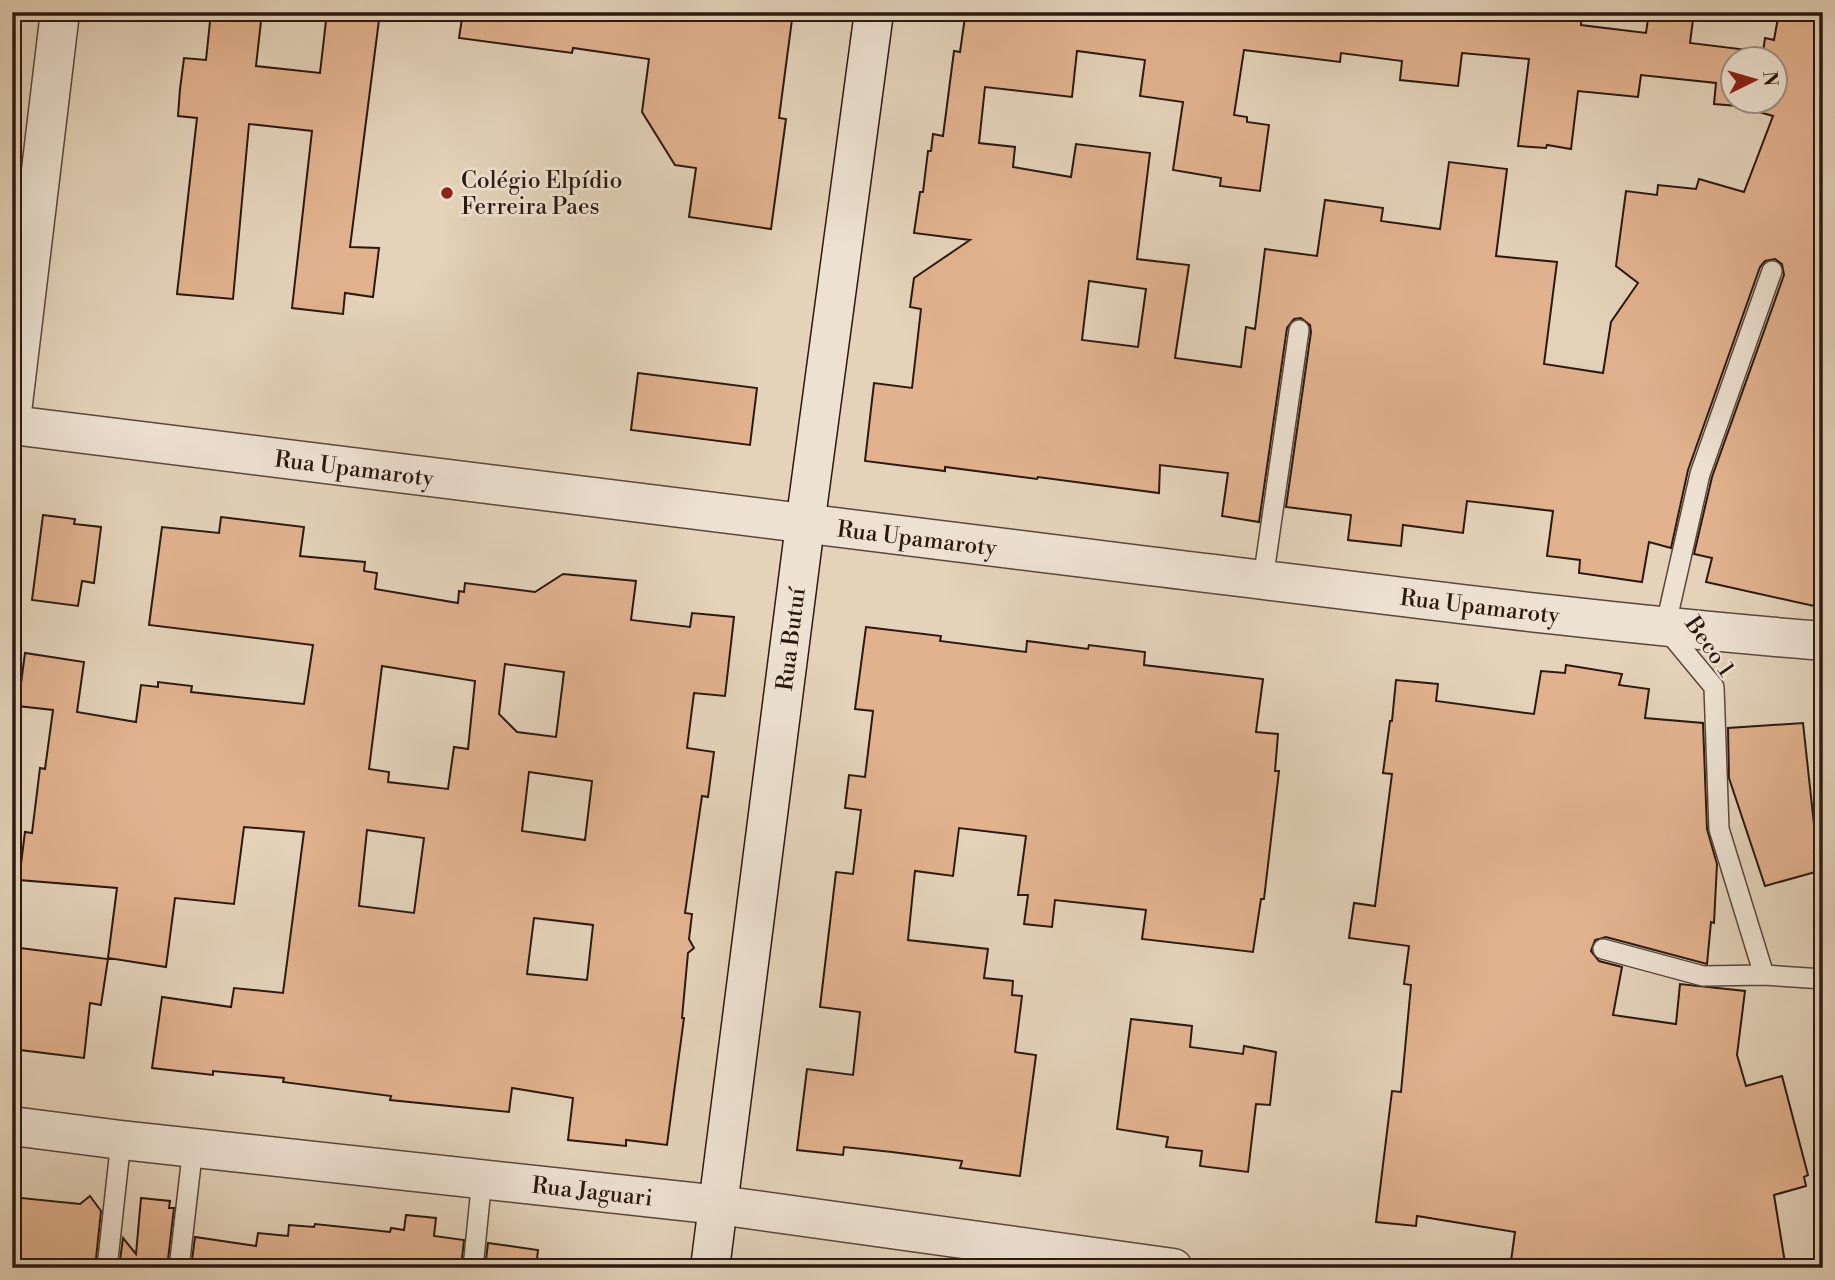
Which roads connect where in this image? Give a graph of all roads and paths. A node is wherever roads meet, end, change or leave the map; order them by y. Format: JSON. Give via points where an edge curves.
{"nodes":[{"id":1,"x":61,"y":12,"type":"edge"},
{"id":2,"x":874,"y":12,"type":"edge"},
{"id":3,"x":1772,"y":271,"type":"dead end"},
{"id":4,"x":1299,"y":330,"type":"dead end"},
{"id":5,"x":12,"y":412,"type":"edge"},
{"id":6,"x":12,"y":425,"type":"edge"},
{"id":7,"x":805,"y":525,"type":"junction"},
{"id":8,"x":1262,"y":580,"type":"junction"},
{"id":9,"x":1665,"y":628,"type":"junction"},
{"id":10,"x":1823,"y":641,"type":"edge"},
{"id":11,"x":1602,"y":949,"type":"dead end"},
{"id":12,"x":1764,"y":975,"type":"junction"},
{"id":13,"x":1823,"y":979,"type":"edge"},
{"id":14,"x":12,"y":1126,"type":"edge"},
{"id":15,"x":121,"y":1140,"type":"junction"},
{"id":16,"x":193,"y":1147,"type":"junction"},
{"id":17,"x":482,"y":1178,"type":"junction"},
{"id":18,"x":719,"y":1205,"type":"junction"},
{"id":19,"x":107,"y":1268,"type":"edge"},
{"id":20,"x":179,"y":1268,"type":"edge"},
{"id":21,"x":472,"y":1268,"type":"edge"},
{"id":22,"x":710,"y":1268,"type":"edge"},
{"id":23,"x":1173,"y":1268,"type":"edge"}],
"edges":[{"from":1,"to":5,"type":"street"},
{"from":2,"to":7,"type":"street","name":"Rua Butuí"},
{"from":3,"to":9,"type":"lane","name":"Beco 1","via":[[1700,474]]},
{"from":4,"to":8,"type":"lane"},
{"from":6,"to":7,"type":"street","name":"Rua Upamaroty"},
{"from":7,"to":8,"type":"street","name":"Rua Upamaroty"},
{"from":7,"to":18,"type":"street","name":"Rua Butuí"},
{"from":8,"to":9,"type":"street","name":"Rua Upamaroty"},
{"from":9,"to":10,"type":"street","name":"Rua Upamaroty"},
{"from":9,"to":12,"type":"lane","name":"Beco 1","via":[[1714,687],[1719,829]]},
{"from":11,"to":12,"type":"lane","via":[[1703,976]]},
{"from":12,"to":13,"type":"lane"},
{"from":14,"to":15,"type":"street","name":"Rua Jaguari"},
{"from":15,"to":16,"type":"street","name":"Rua Jaguari"},
{"from":15,"to":19,"type":"lane"},
{"from":16,"to":17,"type":"street","name":"Rua Jaguari"},
{"from":16,"to":20,"type":"lane"},
{"from":17,"to":18,"type":"street","name":"Rua Jaguari"},
{"from":17,"to":21,"type":"lane"},
{"from":18,"to":22,"type":"street","name":"Rua Butuí"},
{"from":18,"to":23,"type":"street","name":"Rua Jaguari"}]}
